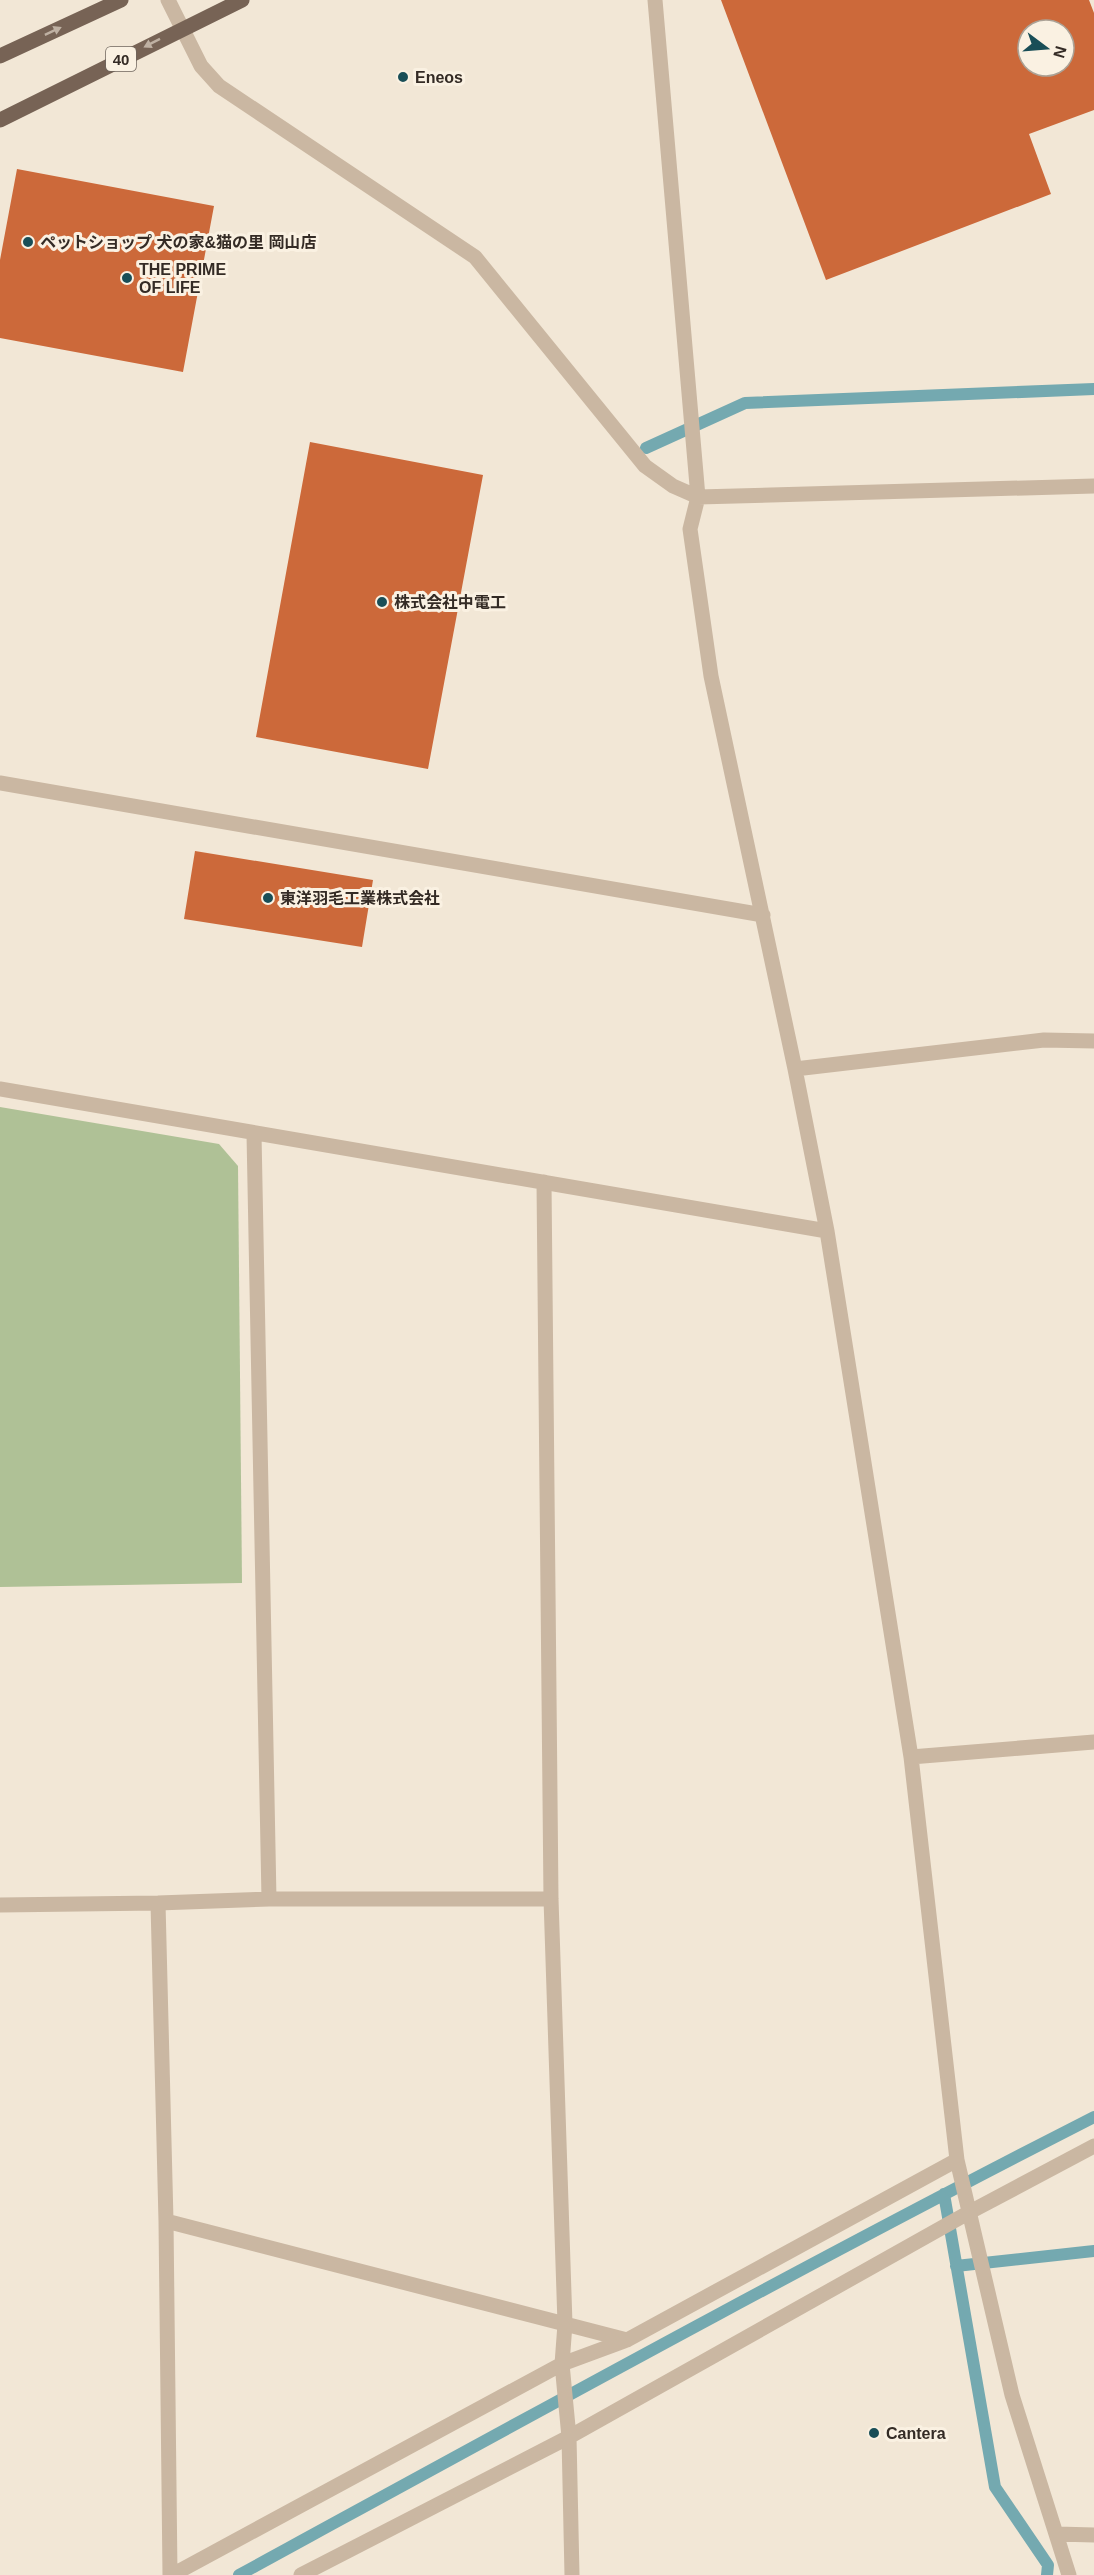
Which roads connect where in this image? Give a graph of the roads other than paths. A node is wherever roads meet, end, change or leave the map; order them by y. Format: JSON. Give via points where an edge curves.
{"nodes":[{"id":1,"x":121,"y":0,"type":"edge"},
{"id":2,"x":168,"y":0,"type":"edge"},
{"id":3,"x":242,"y":0,"type":"edge"},
{"id":4,"x":655,"y":0,"type":"edge"},
{"id":5,"x":182,"y":28,"type":"junction"},
{"id":6,"x":0,"y":56,"type":"edge"},
{"id":7,"x":0,"y":120,"type":"edge"},
{"id":8,"x":1094,"y":486,"type":"edge"},
{"id":9,"x":699,"y":497,"type":"junction"},
{"id":10,"x":0,"y":783,"type":"edge"},
{"id":11,"x":763,"y":915,"type":"junction"},
{"id":12,"x":1094,"y":1041,"type":"edge"},
{"id":13,"x":795,"y":1069,"type":"junction"},
{"id":14,"x":0,"y":1089,"type":"edge"},
{"id":15,"x":254,"y":1134,"type":"junction"},
{"id":16,"x":544,"y":1182,"type":"junction"},
{"id":17,"x":827,"y":1231,"type":"junction"},
{"id":18,"x":1094,"y":1742,"type":"edge"},
{"id":19,"x":911,"y":1757,"type":"junction"},
{"id":20,"x":269,"y":1899,"type":"junction"},
{"id":21,"x":551,"y":1899,"type":"junction"},
{"id":22,"x":158,"y":1903,"type":"junction"},
{"id":23,"x":0,"y":1905,"type":"edge"},
{"id":24,"x":1094,"y":2146,"type":"edge"},
{"id":25,"x":958,"y":2167,"type":"junction"},
{"id":26,"x":958,"y":2214,"type":"junction"},
{"id":27,"x":166,"y":2221,"type":"junction"},
{"id":28,"x":565,"y":2325,"type":"junction"},
{"id":29,"x":627,"y":2340,"type":"junction"},
{"id":30,"x":562,"y":2370,"type":"junction"},
{"id":31,"x":569,"y":2437,"type":"junction"},
{"id":32,"x":1057,"y":2534,"type":"junction"},
{"id":33,"x":1094,"y":2535,"type":"edge"},
{"id":34,"x":171,"y":2575,"type":"edge"},
{"id":35,"x":301,"y":2575,"type":"edge"},
{"id":36,"x":572,"y":2575,"type":"edge"},
{"id":37,"x":1069,"y":2575,"type":"edge"}],
"edges":[{"from":6,"to":1,"type":"main road","one_way":true},
{"from":2,"to":5,"type":"street"},
{"from":3,"to":5,"type":"main road","number":"40"},
{"from":4,"to":9,"type":"street"},
{"from":5,"to":7,"type":"main road","number":"40","one_way":true},
{"from":5,"to":9,"type":"street","via":[[201,66],[219,86],[475,257],[645,466],[673,486]]},
{"from":8,"to":9,"type":"street"},
{"from":9,"to":11,"type":"street","via":[[690,529],[711,676]]},
{"from":10,"to":11,"type":"street"},
{"from":11,"to":13,"type":"street"},
{"from":12,"to":13,"type":"street","via":[[1044,1040]]},
{"from":13,"to":17,"type":"street"},
{"from":14,"to":15,"type":"street"},
{"from":15,"to":16,"type":"street"},
{"from":15,"to":20,"type":"street"},
{"from":16,"to":17,"type":"street"},
{"from":16,"to":21,"type":"street"},
{"from":17,"to":19,"type":"street"},
{"from":18,"to":19,"type":"street"},
{"from":19,"to":25,"type":"street"},
{"from":20,"to":21,"type":"street"},
{"from":20,"to":22,"type":"street"},
{"from":21,"to":28,"type":"street"},
{"from":22,"to":23,"type":"street"},
{"from":22,"to":27,"type":"street"},
{"from":24,"to":26,"type":"street"},
{"from":25,"to":26,"type":"street"},
{"from":25,"to":29,"type":"street"},
{"from":26,"to":31,"type":"street"},
{"from":26,"to":32,"type":"street","via":[[980,2264],[1012,2396]]},
{"from":27,"to":28,"type":"street"},
{"from":27,"to":34,"type":"street"},
{"from":28,"to":29,"type":"street"},
{"from":28,"to":30,"type":"street"},
{"from":29,"to":30,"type":"street"},
{"from":30,"to":31,"type":"street"},
{"from":30,"to":34,"type":"street"},
{"from":31,"to":35,"type":"street"},
{"from":31,"to":36,"type":"street"},
{"from":32,"to":33,"type":"street"},
{"from":32,"to":37,"type":"street"}]}
